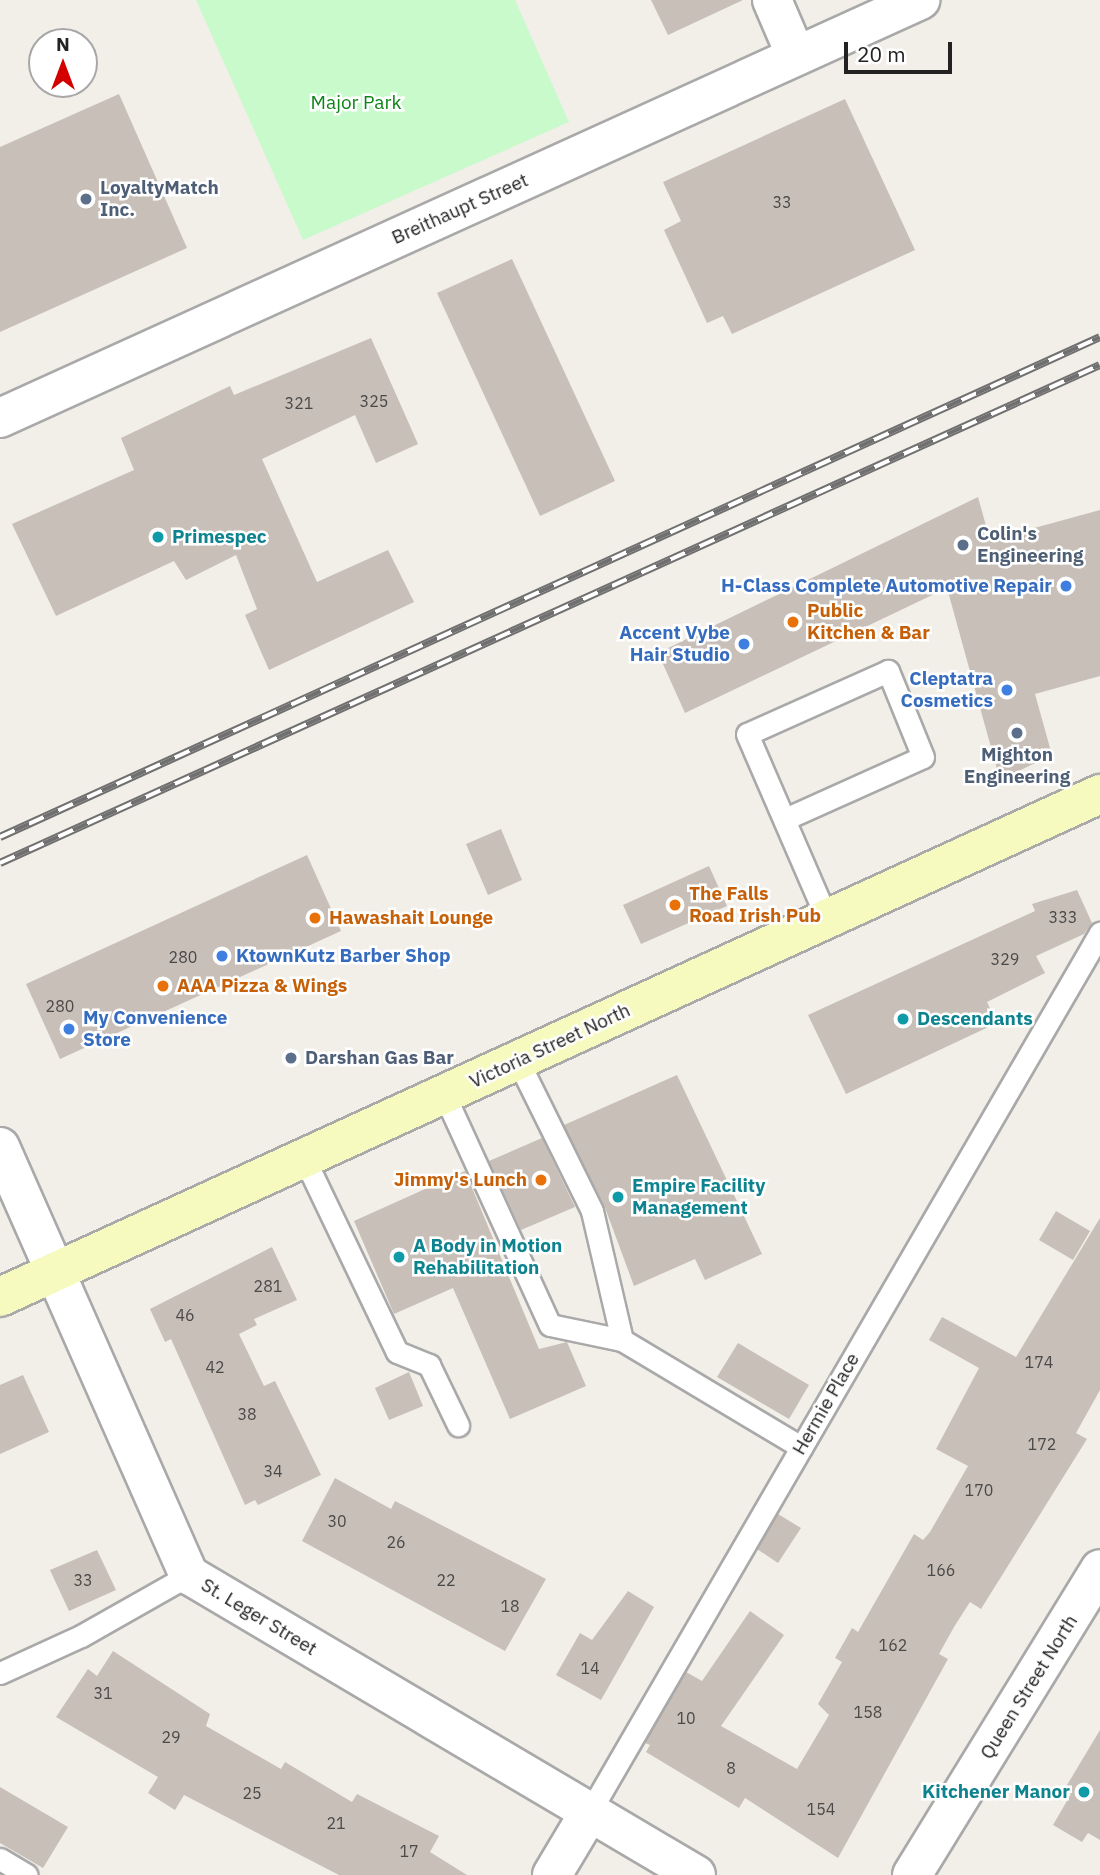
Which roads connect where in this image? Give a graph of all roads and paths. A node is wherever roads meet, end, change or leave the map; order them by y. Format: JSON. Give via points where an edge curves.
{"nodes":[{"id":1,"x":772,"y":0,"type":"edge"},
{"id":2,"x":920,"y":0,"type":"edge"},
{"id":3,"x":796,"y":55,"type":"junction"},
{"id":4,"x":0,"y":418,"type":"edge"},
{"id":5,"x":1100,"y":794,"type":"edge"},
{"id":6,"x":785,"y":820,"type":"junction"},
{"id":7,"x":827,"y":919,"type":"junction"},
{"id":8,"x":1100,"y":933,"type":"edge"},
{"id":9,"x":518,"y":1061,"type":"junction"},
{"id":10,"x":444,"y":1094,"type":"junction"},
{"id":11,"x":0,"y":1147,"type":"edge"},
{"id":12,"x":304,"y":1158,"type":"junction"},
{"id":13,"x":54,"y":1273,"type":"junction"},
{"id":14,"x":0,"y":1297,"type":"edge"},
{"id":15,"x":622,"y":1340,"type":"junction"},
{"id":16,"x":458,"y":1425,"type":"dead end"},
{"id":17,"x":801,"y":1447,"type":"junction"},
{"id":18,"x":1100,"y":1569,"type":"edge"},
{"id":19,"x":189,"y":1575,"type":"junction"},
{"id":20,"x":1090,"y":1610,"type":"edge"},
{"id":21,"x":0,"y":1673,"type":"edge"},
{"id":22,"x":589,"y":1813,"type":"junction"},
{"id":23,"x":0,"y":1859,"type":"edge"},
{"id":24,"x":27,"y":1875,"type":"edge"},
{"id":25,"x":552,"y":1875,"type":"edge"},
{"id":26,"x":696,"y":1875,"type":"edge"},
{"id":27,"x":912,"y":1875,"type":"edge"}],
"edges":[{"from":1,"to":3,"type":"street"},
{"from":2,"to":3,"type":"street","name":"Breithaupt Street"},
{"from":3,"to":4,"type":"street","name":"Breithaupt Street"},
{"from":5,"to":7,"type":"main road","name":"Victoria Street North"},
{"from":6,"to":6,"type":"lane","via":[[747,734],[888,671],[923,757]]},
{"from":6,"to":7,"type":"lane"},
{"from":7,"to":9,"type":"main road","name":"Victoria Street North"},
{"from":8,"to":17,"type":"lane","name":"Hermie Place"},
{"from":9,"to":10,"type":"main road","name":"Victoria Street North"},
{"from":9,"to":15,"type":"lane","via":[[592,1210]]},
{"from":10,"to":12,"type":"main road","name":"Victoria Street North"},
{"from":10,"to":15,"type":"lane","via":[[550,1325]]},
{"from":11,"to":13,"type":"street","name":"St. Leger Street"},
{"from":12,"to":13,"type":"main road","name":"Victoria Street North"},
{"from":12,"to":16,"type":"lane","via":[[397,1352],[429,1365]]},
{"from":13,"to":14,"type":"main road","name":"Victoria Street North"},
{"from":13,"to":19,"type":"street","name":"St. Leger Street"},
{"from":15,"to":17,"type":"lane"},
{"from":17,"to":22,"type":"lane","name":"Hermie Place"},
{"from":18,"to":20,"type":"street","name":"Queen Street North"},
{"from":19,"to":21,"type":"lane","via":[[81,1636]]},
{"from":19,"to":22,"type":"street","name":"St. Leger Street"},
{"from":20,"to":27,"type":"street","name":"Queen Street North"},
{"from":22,"to":25,"type":"street","name":"Hermie Place"},
{"from":22,"to":26,"type":"street","name":"St. Leger Street"},
{"from":23,"to":24,"type":"lane"}]}
